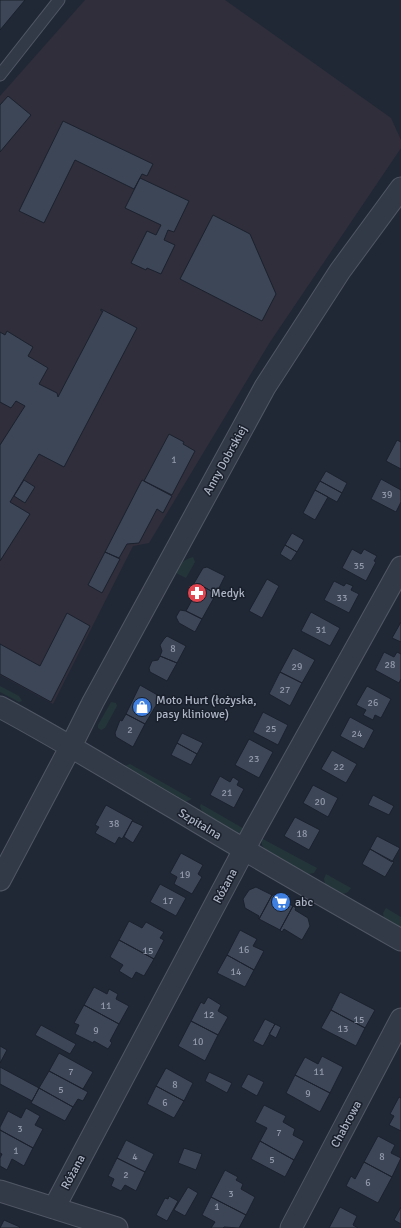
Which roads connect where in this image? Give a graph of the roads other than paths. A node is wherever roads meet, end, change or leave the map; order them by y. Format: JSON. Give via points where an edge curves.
{"nodes":[{"id":1,"x":59,"y":0,"type":"edge"},
{"id":2,"x":0,"y":75,"type":"edge"},
{"id":3,"x":401,"y":188,"type":"edge"},
{"id":4,"x":401,"y":567,"type":"edge"},
{"id":5,"x":0,"y":707,"type":"edge"},
{"id":6,"x":71,"y":746,"type":"junction"},
{"id":7,"x":244,"y":850,"type":"junction"},
{"id":8,"x":1,"y":875,"type":"edge"},
{"id":9,"x":401,"y":940,"type":"edge"},
{"id":10,"x":401,"y":1020,"type":"edge"},
{"id":11,"x":0,"y":1191,"type":"edge"},
{"id":12,"x":54,"y":1208,"type":"junction"},
{"id":13,"x":117,"y":1228,"type":"edge"},
{"id":14,"x":290,"y":1228,"type":"edge"}],
"edges":[{"from":1,"to":2,"type":"lane"},
{"from":3,"to":6,"type":"street","name":"Anny Dobrskiej","via":[[340,271],[265,387]]},
{"from":4,"to":7,"type":"street","name":"Różana"},
{"from":5,"to":6,"type":"street","name":"Szpitalna"},
{"from":6,"to":7,"type":"street","name":"Szpitalna"},
{"from":6,"to":8,"type":"street","name":"Anny Dobrskiej"},
{"from":7,"to":9,"type":"street","name":"Szpitalna"},
{"from":7,"to":12,"type":"street","name":"Różana"},
{"from":10,"to":14,"type":"street","name":"Chabrowa"},
{"from":11,"to":12,"type":"street"},
{"from":12,"to":13,"type":"street"}]}
